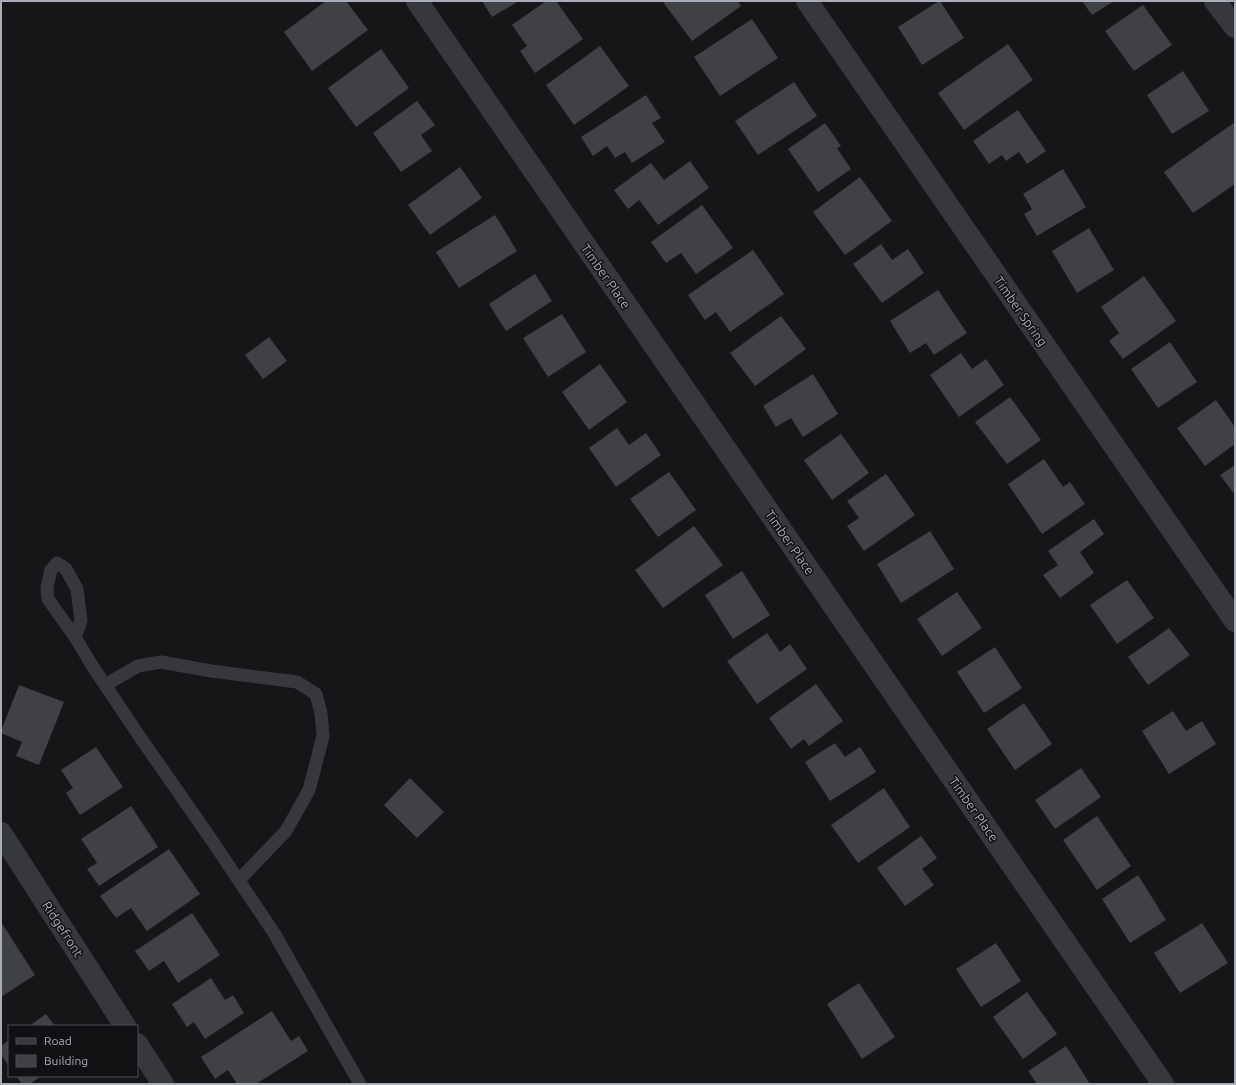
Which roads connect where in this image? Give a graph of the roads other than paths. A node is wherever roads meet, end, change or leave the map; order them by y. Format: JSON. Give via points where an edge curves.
{"nodes":[{"id":1,"x":417,"y":1,"type":"edge"},
{"id":2,"x":807,"y":1,"type":"edge"},
{"id":3,"x":1215,"y":1,"type":"edge"},
{"id":4,"x":1235,"y":27,"type":"edge"},
{"id":5,"x":1235,"y":621,"type":"edge"},
{"id":6,"x":75,"y":637,"type":"junction"},
{"id":7,"x":105,"y":685,"type":"junction"},
{"id":8,"x":1,"y":832,"type":"edge"},
{"id":9,"x":239,"y":880,"type":"junction"},
{"id":10,"x":125,"y":1025,"type":"edge"},
{"id":11,"x":138,"y":1046,"type":"edge"},
{"id":12,"x":163,"y":1084,"type":"edge"},
{"id":13,"x":360,"y":1084,"type":"edge"},
{"id":14,"x":1163,"y":1084,"type":"edge"}],
"edges":[{"from":1,"to":14,"type":"street","name":"Timber Place"},
{"from":2,"to":5,"type":"street","name":"Timber Spring"},
{"from":3,"to":4,"type":"street"},
{"from":6,"to":6,"type":"lane","via":[[48,599],[47,587],[51,570],[57,563],[66,569],[77,590],[81,621]]},
{"from":6,"to":7,"type":"lane"},
{"from":7,"to":9,"type":"lane"},
{"from":7,"to":9,"type":"lane","via":[[138,666],[161,662],[297,682],[316,694],[322,713],[323,736],[309,790],[286,831]]},
{"from":8,"to":10,"type":"street","name":"Ridgefront"},
{"from":9,"to":13,"type":"lane","via":[[274,933]]},
{"from":11,"to":12,"type":"street"}]}
